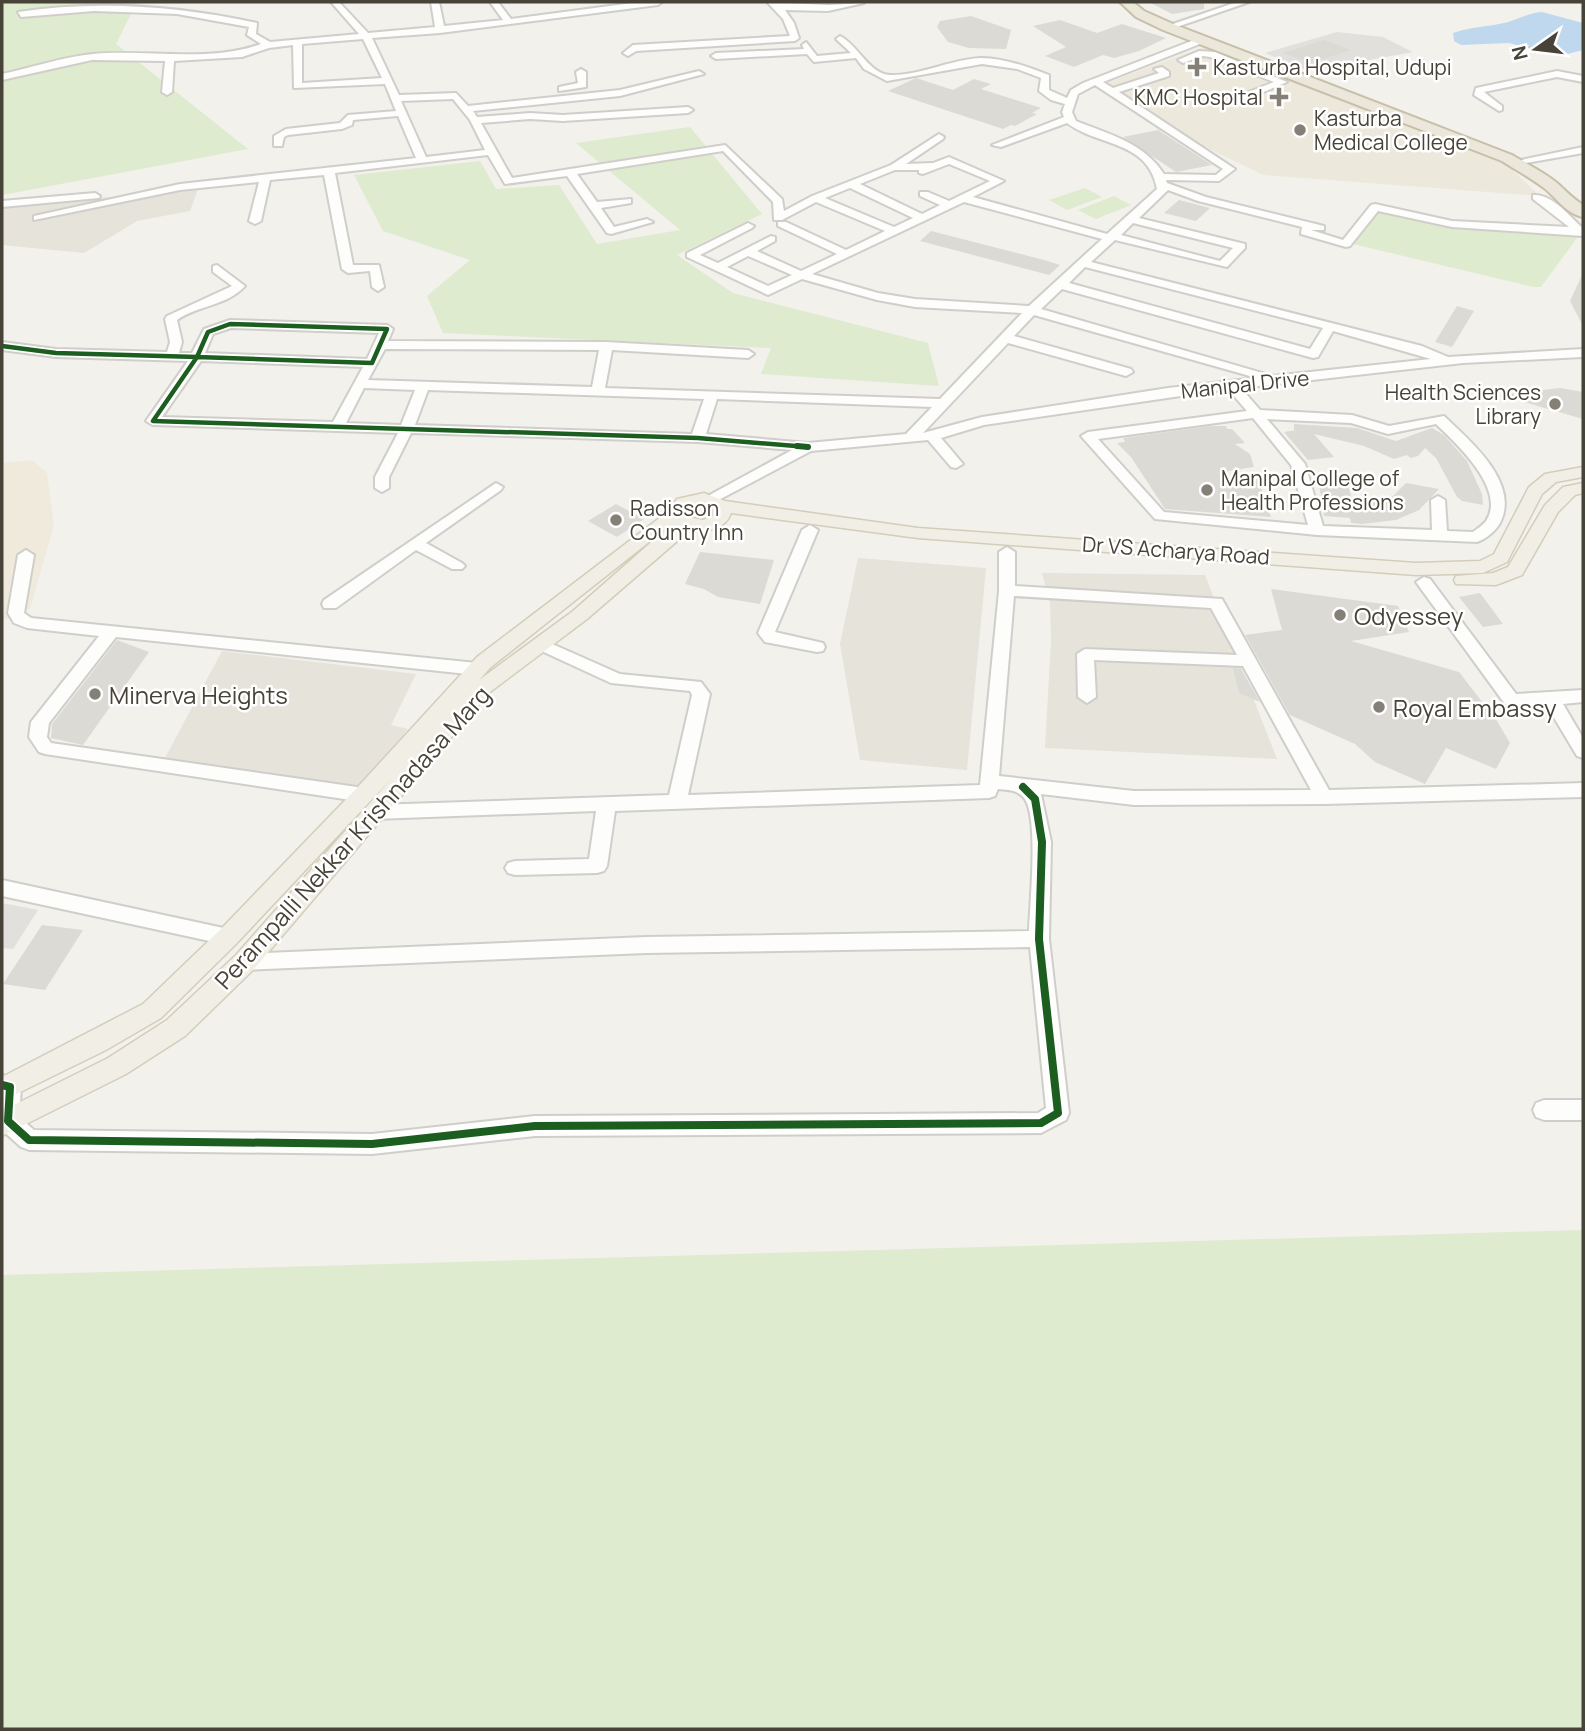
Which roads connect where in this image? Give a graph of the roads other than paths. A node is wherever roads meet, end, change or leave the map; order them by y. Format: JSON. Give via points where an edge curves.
{"nodes":[{"id":1,"x":335,"y":2,"type":"edge"},
{"id":2,"x":435,"y":2,"type":"edge"},
{"id":3,"x":494,"y":2,"type":"edge"},
{"id":4,"x":590,"y":2,"type":"edge"},
{"id":5,"x":657,"y":2,"type":"edge"},
{"id":6,"x":1126,"y":2,"type":"edge"},
{"id":7,"x":1134,"y":2,"type":"edge"},
{"id":8,"x":860,"y":3,"type":"edge"},
{"id":9,"x":1235,"y":3,"type":"edge"},
{"id":10,"x":94,"y":5,"type":"edge"},
{"id":11,"x":775,"y":5,"type":"edge"},
{"id":12,"x":598,"y":10,"type":"junction"},
{"id":13,"x":21,"y":14,"type":"dead end"},
{"id":14,"x":508,"y":22,"type":"junction"},
{"id":15,"x":1171,"y":26,"type":"junction"},
{"id":16,"x":440,"y":30,"type":"junction"},
{"id":17,"x":367,"y":37,"type":"junction"},
{"id":18,"x":840,"y":38,"type":"dead end"},
{"id":19,"x":1202,"y":40,"type":"junction"},
{"id":20,"x":298,"y":43,"type":"junction"},
{"id":21,"x":268,"y":45,"type":"junction"},
{"id":22,"x":974,"y":51,"type":"dead end"},
{"id":23,"x":628,"y":53,"type":"dead end"},
{"id":24,"x":859,"y":55,"type":"junction"},
{"id":25,"x":705,"y":56,"type":"dead end"},
{"id":26,"x":170,"y":58,"type":"junction"},
{"id":27,"x":982,"y":61,"type":"junction"},
{"id":28,"x":1143,"y":64,"type":"junction"},
{"id":29,"x":1159,"y":69,"type":"junction"},
{"id":30,"x":581,"y":72,"type":"dead end"},
{"id":31,"x":699,"y":74,"type":"dead end"},
{"id":32,"x":2,"y":77,"type":"edge"},
{"id":33,"x":1583,"y":79,"type":"edge"},
{"id":34,"x":388,"y":81,"type":"junction"},
{"id":35,"x":1096,"y":81,"type":"junction"},
{"id":36,"x":1112,"y":91,"type":"junction"},
{"id":37,"x":167,"y":92,"type":"dead end"},
{"id":38,"x":508,"y":93,"type":"dead end"},
{"id":39,"x":456,"y":96,"type":"junction"},
{"id":40,"x":469,"y":96,"type":"dead end"},
{"id":41,"x":1244,"y":97,"type":"dead end"},
{"id":42,"x":396,"y":98,"type":"junction"},
{"id":43,"x":1069,"y":102,"type":"junction"},
{"id":44,"x":1499,"y":108,"type":"dead end"},
{"id":45,"x":465,"y":109,"type":"junction"},
{"id":46,"x":688,"y":110,"type":"dead end"},
{"id":47,"x":401,"y":113,"type":"junction"},
{"id":48,"x":1069,"y":119,"type":"junction"},
{"id":49,"x":475,"y":120,"type":"junction"},
{"id":50,"x":939,"y":136,"type":"dead end"},
{"id":51,"x":278,"y":144,"type":"dead end"},
{"id":52,"x":997,"y":145,"type":"dead end"},
{"id":53,"x":1583,"y":150,"type":"edge"},
{"id":54,"x":491,"y":152,"type":"junction"},
{"id":55,"x":422,"y":160,"type":"junction"},
{"id":56,"x":1526,"y":160,"type":"junction"},
{"id":57,"x":894,"y":167,"type":"junction"},
{"id":58,"x":329,"y":171,"type":"junction"},
{"id":59,"x":570,"y":172,"type":"junction"},
{"id":60,"x":267,"y":177,"type":"junction"},
{"id":61,"x":1162,"y":181,"type":"junction"},
{"id":62,"x":208,"y":184,"type":"junction"},
{"id":63,"x":850,"y":184,"type":"junction"},
{"id":64,"x":166,"y":190,"type":"junction"},
{"id":65,"x":924,"y":194,"type":"dead end"},
{"id":66,"x":816,"y":198,"type":"junction"},
{"id":67,"x":963,"y":198,"type":"junction"},
{"id":68,"x":180,"y":200,"type":"dead end"},
{"id":69,"x":627,"y":201,"type":"dead end"},
{"id":70,"x":1575,"y":201,"type":"edge"},
{"id":71,"x":2,"y":204,"type":"edge"},
{"id":72,"x":949,"y":205,"type":"junction"},
{"id":73,"x":594,"y":206,"type":"junction"},
{"id":74,"x":38,"y":218,"type":"dead end"},
{"id":75,"x":922,"y":218,"type":"junction"},
{"id":76,"x":1130,"y":219,"type":"junction"},
{"id":77,"x":255,"y":221,"type":"dead end"},
{"id":78,"x":647,"y":222,"type":"dead end"},
{"id":79,"x":782,"y":224,"type":"dead end"},
{"id":80,"x":748,"y":226,"type":"dead end"},
{"id":81,"x":894,"y":232,"type":"junction"},
{"id":82,"x":1581,"y":232,"type":"edge"},
{"id":83,"x":1110,"y":237,"type":"junction"},
{"id":84,"x":771,"y":239,"type":"dead end"},
{"id":85,"x":748,"y":251,"type":"junction"},
{"id":86,"x":846,"y":254,"type":"junction"},
{"id":87,"x":1082,"y":263,"type":"junction"},
{"id":88,"x":718,"y":267,"type":"junction"},
{"id":89,"x":216,"y":269,"type":"dead end"},
{"id":90,"x":801,"y":275,"type":"junction"},
{"id":91,"x":1059,"y":284,"type":"junction"},
{"id":92,"x":378,"y":287,"type":"dead end"},
{"id":93,"x":1032,"y":310,"type":"junction"},
{"id":94,"x":1330,"y":326,"type":"junction"},
{"id":95,"x":1006,"y":338,"type":"junction"},
{"id":96,"x":2,"y":345,"type":"edge"},
{"id":97,"x":380,"y":345,"type":"junction"},
{"id":98,"x":606,"y":346,"type":"junction"},
{"id":99,"x":1583,"y":353,"type":"edge"},
{"id":100,"x":748,"y":354,"type":"dead end"},
{"id":101,"x":172,"y":356,"type":"junction"},
{"id":102,"x":197,"y":357,"type":"junction"},
{"id":103,"x":1324,"y":357,"type":"junction"},
{"id":104,"x":1447,"y":361,"type":"junction"},
{"id":105,"x":372,"y":363,"type":"junction"},
{"id":106,"x":1367,"y":370,"type":"junction"},
{"id":107,"x":1126,"y":372,"type":"dead end"},
{"id":108,"x":1278,"y":380,"type":"junction"},
{"id":109,"x":359,"y":384,"type":"junction"},
{"id":110,"x":1232,"y":385,"type":"junction"},
{"id":111,"x":423,"y":386,"type":"junction"},
{"id":112,"x":598,"y":391,"type":"junction"},
{"id":113,"x":712,"y":395,"type":"junction"},
{"id":114,"x":945,"y":403,"type":"junction"},
{"id":115,"x":1255,"y":414,"type":"junction"},
{"id":116,"x":338,"y":426,"type":"junction"},
{"id":117,"x":407,"y":428,"type":"junction"},
{"id":118,"x":932,"y":436,"type":"junction"},
{"id":119,"x":910,"y":438,"type":"junction"},
{"id":120,"x":698,"y":439,"type":"junction"},
{"id":121,"x":808,"y":447,"type":"junction"},
{"id":122,"x":956,"y":464,"type":"dead end"},
{"id":123,"x":1583,"y":472,"type":"edge"},
{"id":124,"x":496,"y":487,"type":"dead end"},
{"id":125,"x":383,"y":488,"type":"dead end"},
{"id":126,"x":1583,"y":488,"type":"edge"},
{"id":127,"x":1438,"y":500,"type":"dead end"},
{"id":128,"x":717,"y":508,"type":"junction"},
{"id":129,"x":681,"y":518,"type":"junction"},
{"id":130,"x":810,"y":530,"type":"junction"},
{"id":131,"x":1317,"y":530,"type":"junction"},
{"id":132,"x":1440,"y":536,"type":"junction"},
{"id":133,"x":416,"y":544,"type":"junction"},
{"id":134,"x":1007,"y":552,"type":"junction"},
{"id":135,"x":26,"y":555,"type":"dead end"},
{"id":136,"x":1303,"y":564,"type":"junction"},
{"id":137,"x":457,"y":566,"type":"dead end"},
{"id":138,"x":1424,"y":582,"type":"junction"},
{"id":139,"x":1007,"y":591,"type":"junction"},
{"id":140,"x":330,"y":604,"type":"dead end"},
{"id":141,"x":112,"y":631,"type":"junction"},
{"id":142,"x":541,"y":644,"type":"junction"},
{"id":143,"x":817,"y":647,"type":"dead end"},
{"id":144,"x":1249,"y":661,"type":"junction"},
{"id":145,"x":477,"y":669,"type":"junction"},
{"id":146,"x":1583,"y":696,"type":"edge"},
{"id":147,"x":1087,"y":697,"type":"dead end"},
{"id":148,"x":1552,"y":700,"type":"junction"},
{"id":149,"x":1583,"y":752,"type":"edge"},
{"id":150,"x":990,"y":782,"type":"junction"},
{"id":151,"x":1023,"y":787,"type":"junction"},
{"id":152,"x":1583,"y":790,"type":"edge"},
{"id":153,"x":1324,"y":797,"type":"junction"},
{"id":154,"x":677,"y":801,"type":"junction"},
{"id":155,"x":369,"y":803,"type":"junction"},
{"id":156,"x":607,"y":803,"type":"junction"},
{"id":157,"x":515,"y":869,"type":"dead end"},
{"id":158,"x":2,"y":888,"type":"edge"},
{"id":159,"x":228,"y":937,"type":"junction"},
{"id":160,"x":1039,"y":939,"type":"junction"},
{"id":161,"x":245,"y":962,"type":"junction"},
{"id":162,"x":5,"y":1088,"type":"edge"},
{"id":163,"x":1545,"y":1110,"type":"dead end"},
{"id":164,"x":1583,"y":1110,"type":"edge"},
{"id":165,"x":5,"y":1123,"type":"edge"}],
"edges":[{"from":1,"to":17,"type":"street"},
{"from":2,"to":16,"type":"street"},
{"from":3,"to":14,"type":"street"},
{"from":4,"to":12,"type":"street"},
{"from":5,"to":12,"type":"street"},
{"from":6,"to":15,"type":"highway","via":[[1140,14]]},
{"from":7,"to":15,"type":"highway"},
{"from":8,"to":11,"type":"street","via":[[828,8]]},
{"from":9,"to":15,"type":"street"},
{"from":10,"to":13,"type":"street"},
{"from":10,"to":21,"type":"street","via":[[177,11],[254,25],[251,36]]},
{"from":11,"to":23,"type":"street","via":[[795,29],[795,38],[633,48]]},
{"from":12,"to":14,"type":"street","via":[[550,12]]},
{"from":14,"to":16,"type":"street"},
{"from":15,"to":19,"type":"highway"},
{"from":15,"to":56,"type":"highway"},
{"from":16,"to":17,"type":"street"},
{"from":17,"to":20,"type":"street"},
{"from":17,"to":34,"type":"street"},
{"from":18,"to":24,"type":"street"},
{"from":19,"to":28,"type":"street"},
{"from":19,"to":70,"type":"highway","via":[[1507,158]]},
{"from":20,"to":21,"type":"street"},
{"from":20,"to":34,"type":"street","via":[[297,86]]},
{"from":21,"to":26,"type":"street","via":[[242,54]]},
{"from":22,"to":27,"type":"street","via":[[982,54]]},
{"from":24,"to":25,"type":"street","via":[[814,59],[808,48]]},
{"from":24,"to":27,"type":"street","via":[[866,67],[887,78]]},
{"from":26,"to":32,"type":"street","via":[[92,57]]},
{"from":26,"to":37,"type":"street"},
{"from":27,"to":43,"type":"street","via":[[1046,77],[1044,91]]},
{"from":28,"to":29,"type":"street"},
{"from":28,"to":35,"type":"street"},
{"from":29,"to":36,"type":"street","via":[[1166,74]]},
{"from":29,"to":41,"type":"street","via":[[1206,53],[1282,82]]},
{"from":30,"to":38,"type":"street","via":[[583,85],[578,88]]},
{"from":31,"to":45,"type":"street","via":[[620,93]]},
{"from":33,"to":44,"type":"street","via":[[1557,74],[1479,90],[1479,95]]},
{"from":34,"to":42,"type":"street"},
{"from":35,"to":36,"type":"street"},
{"from":35,"to":43,"type":"street","via":[[1074,92]]},
{"from":36,"to":61,"type":"street","via":[[1230,169],[1219,178]]},
{"from":39,"to":40,"type":"street"},
{"from":39,"to":42,"type":"street"},
{"from":39,"to":45,"type":"street"},
{"from":42,"to":47,"type":"street"},
{"from":43,"to":48,"type":"street"},
{"from":45,"to":49,"type":"street"},
{"from":46,"to":49,"type":"street"},
{"from":47,"to":51,"type":"street","via":[[348,118],[342,126],[286,132],[279,136]]},
{"from":47,"to":55,"type":"street"},
{"from":48,"to":52,"type":"street"},
{"from":48,"to":61,"type":"street","via":[[1140,153],[1151,161]]},
{"from":49,"to":54,"type":"street"},
{"from":50,"to":57,"type":"street"},
{"from":53,"to":56,"type":"street"},
{"from":54,"to":55,"type":"street"},
{"from":54,"to":59,"type":"street","via":[[509,182]]},
{"from":55,"to":58,"type":"street"},
{"from":56,"to":70,"type":"highway","via":[[1565,188]]},
{"from":57,"to":63,"type":"street"},
{"from":57,"to":67,"type":"street","via":[[928,168],[949,160],[999,181]]},
{"from":58,"to":60,"type":"street"},
{"from":58,"to":92,"type":"street","via":[[348,269],[375,267]]},
{"from":59,"to":66,"type":"street","via":[[725,148],[778,201],[778,218]]},
{"from":59,"to":73,"type":"street"},
{"from":60,"to":62,"type":"street"},
{"from":60,"to":77,"type":"street"},
{"from":61,"to":76,"type":"street","via":[[1163,190]]},
{"from":61,"to":82,"type":"street","via":[[1202,199],[1353,236],[1375,207],[1452,224]]},
{"from":62,"to":64,"type":"street"},
{"from":62,"to":68,"type":"street"},
{"from":63,"to":66,"type":"street"},
{"from":63,"to":75,"type":"street"},
{"from":64,"to":71,"type":"street"},
{"from":64,"to":74,"type":"street"},
{"from":65,"to":72,"type":"street"},
{"from":66,"to":81,"type":"street"},
{"from":67,"to":72,"type":"street"},
{"from":67,"to":83,"type":"street"},
{"from":69,"to":73,"type":"street"},
{"from":70,"to":82,"type":"street","via":[[1537,197]]},
{"from":72,"to":75,"type":"street"},
{"from":73,"to":78,"type":"street","via":[[611,231]]},
{"from":75,"to":81,"type":"street"},
{"from":76,"to":83,"type":"street"},
{"from":76,"to":83,"type":"street","via":[[1241,247],[1223,265]]},
{"from":79,"to":86,"type":"street"},
{"from":80,"to":88,"type":"street","via":[[691,255]]},
{"from":81,"to":86,"type":"street"},
{"from":83,"to":87,"type":"street"},
{"from":84,"to":85,"type":"street"},
{"from":85,"to":88,"type":"street"},
{"from":85,"to":90,"type":"street"},
{"from":86,"to":90,"type":"street"},
{"from":87,"to":91,"type":"street"},
{"from":87,"to":94,"type":"street"},
{"from":88,"to":90,"type":"street","via":[[768,290]]},
{"from":89,"to":101,"type":"street","via":[[239,286],[171,319],[176,342]]},
{"from":90,"to":93,"type":"street","via":[[915,303]]},
{"from":91,"to":93,"type":"street"},
{"from":91,"to":103,"type":"street"},
{"from":93,"to":95,"type":"street"},
{"from":93,"to":108,"type":"street"},
{"from":94,"to":103,"type":"street"},
{"from":94,"to":104,"type":"street"},
{"from":95,"to":107,"type":"street"},
{"from":95,"to":114,"type":"street"},
{"from":96,"to":101,"type":"street","via":[[56,353]]},
{"from":97,"to":98,"type":"street"},
{"from":97,"to":102,"type":"street","via":[[387,329],[230,324],[208,332]]},
{"from":97,"to":105,"type":"street"},
{"from":98,"to":100,"type":"street"},
{"from":98,"to":112,"type":"street"},
{"from":99,"to":104,"type":"street","name":"Manipal Drive"},
{"from":101,"to":102,"type":"street"},
{"from":102,"to":105,"type":"street"},
{"from":102,"to":116,"type":"street","via":[[153,421]]},
{"from":103,"to":106,"type":"street"},
{"from":104,"to":106,"type":"street","name":"Manipal Drive"},
{"from":105,"to":109,"type":"street"},
{"from":106,"to":108,"type":"street","name":"Manipal Drive"},
{"from":108,"to":110,"type":"street","name":"Manipal Drive"},
{"from":109,"to":111,"type":"street"},
{"from":109,"to":116,"type":"street"},
{"from":110,"to":115,"type":"street"},
{"from":110,"to":118,"type":"street","name":"Manipal Drive","via":[[982,421]]},
{"from":111,"to":112,"type":"street"},
{"from":111,"to":117,"type":"street"},
{"from":112,"to":113,"type":"street"},
{"from":113,"to":114,"type":"street"},
{"from":113,"to":120,"type":"street"},
{"from":114,"to":119,"type":"street"},
{"from":115,"to":131,"type":"street","via":[[1298,464]]},
{"from":115,"to":131,"type":"street","via":[[1088,436],[1160,516]]},
{"from":115,"to":132,"type":"street","via":[[1352,419],[1388,430],[1439,419],[1485,467],[1496,488],[1499,511],[1487,532],[1477,537]]},
{"from":116,"to":117,"type":"street"},
{"from":117,"to":120,"type":"street"},
{"from":117,"to":125,"type":"street","via":[[382,477]]},
{"from":118,"to":119,"type":"street","name":"Manipal Drive"},
{"from":118,"to":122,"type":"street"},
{"from":119,"to":121,"type":"street","name":"Manipal Drive"},
{"from":120,"to":121,"type":"street"},
{"from":121,"to":128,"type":"street","via":[[752,477]]},
{"from":123,"to":136,"type":"main road","name":"Dr VS Acharya Road","via":[[1551,478],[1541,485],[1501,558],[1483,567]]},
{"from":124,"to":133,"type":"street"},
{"from":126,"to":138,"type":"main road","name":"Dr VS Acharya Road","via":[[1569,491],[1550,509],[1515,571],[1496,579]]},
{"from":127,"to":132,"type":"street"},
{"from":128,"to":129,"type":"main road","via":[[700,526]]},
{"from":128,"to":129,"type":"main road","via":[[689,500],[682,503]]},
{"from":128,"to":130,"type":"main road","name":"Dr VS Acharya Road"},
{"from":128,"to":136,"type":"main road","name":"Dr VS Acharya Road","via":[[918,533]]},
{"from":129,"to":142,"type":"main road","name":"Perampalli Nekkar Krishnadasa Marg","via":[[580,615]]},
{"from":129,"to":145,"type":"main road","name":"Perampalli Nekkar Krishnadasa Marg"},
{"from":130,"to":134,"type":"main road","name":"Dr VS Acharya Road"},
{"from":130,"to":143,"type":"street","via":[[766,633]]},
{"from":131,"to":132,"type":"street"},
{"from":133,"to":137,"type":"street"},
{"from":133,"to":140,"type":"street"},
{"from":134,"to":136,"type":"main road","name":"Dr VS Acharya Road"},
{"from":134,"to":139,"type":"street"},
{"from":135,"to":141,"type":"street","via":[[16,613],[20,619]]},
{"from":136,"to":138,"type":"main road","name":"Dr VS Acharya Road"},
{"from":138,"to":148,"type":"street","via":[[1511,699]]},
{"from":139,"to":144,"type":"street","via":[[1216,603]]},
{"from":139,"to":150,"type":"street"},
{"from":141,"to":145,"type":"street"},
{"from":141,"to":155,"type":"street","via":[[40,722],[38,737],[45,748]]},
{"from":142,"to":154,"type":"street","via":[[617,679],[695,686],[701,694]]},
{"from":142,"to":155,"type":"main road","name":"Perampalli Nekkar Krishnadasa Marg","via":[[482,687]]},
{"from":144,"to":147,"type":"street","via":[[1085,654]]},
{"from":144,"to":153,"type":"street"},
{"from":145,"to":155,"type":"main road","name":"Perampalli Nekkar Krishnadasa Marg"},
{"from":146,"to":148,"type":"street"},
{"from":148,"to":149,"type":"street"},
{"from":150,"to":151,"type":"street"},
{"from":150,"to":154,"type":"street","via":[[989,790]]},
{"from":151,"to":153,"type":"street","via":[[1134,798]]},
{"from":151,"to":160,"type":"street","via":[[1035,799],[1042,842]]},
{"from":152,"to":153,"type":"street"},
{"from":154,"to":156,"type":"street"},
{"from":155,"to":156,"type":"street"},
{"from":155,"to":159,"type":"main road","name":"Perampalli Nekkar Krishnadasa Marg"},
{"from":155,"to":161,"type":"main road","name":"Perampalli Nekkar Krishnadasa Marg"},
{"from":156,"to":157,"type":"street","via":[[597,866]]},
{"from":158,"to":159,"type":"street"},
{"from":159,"to":162,"type":"main road","name":"Perampalli Nekkar Krishnadasa Marg","via":[[152,1011]]},
{"from":160,"to":161,"type":"street","via":[[646,945]]},
{"from":160,"to":165,"type":"street","via":[[1058,1113],[1041,1123],[535,1126],[372,1144],[30,1140]]},
{"from":161,"to":165,"type":"main road","name":"Perampalli Nekkar Krishnadasa Marg","via":[[176,1028],[117,1066]]},
{"from":162,"to":165,"type":"street"},
{"from":163,"to":164,"type":"street"}]}
